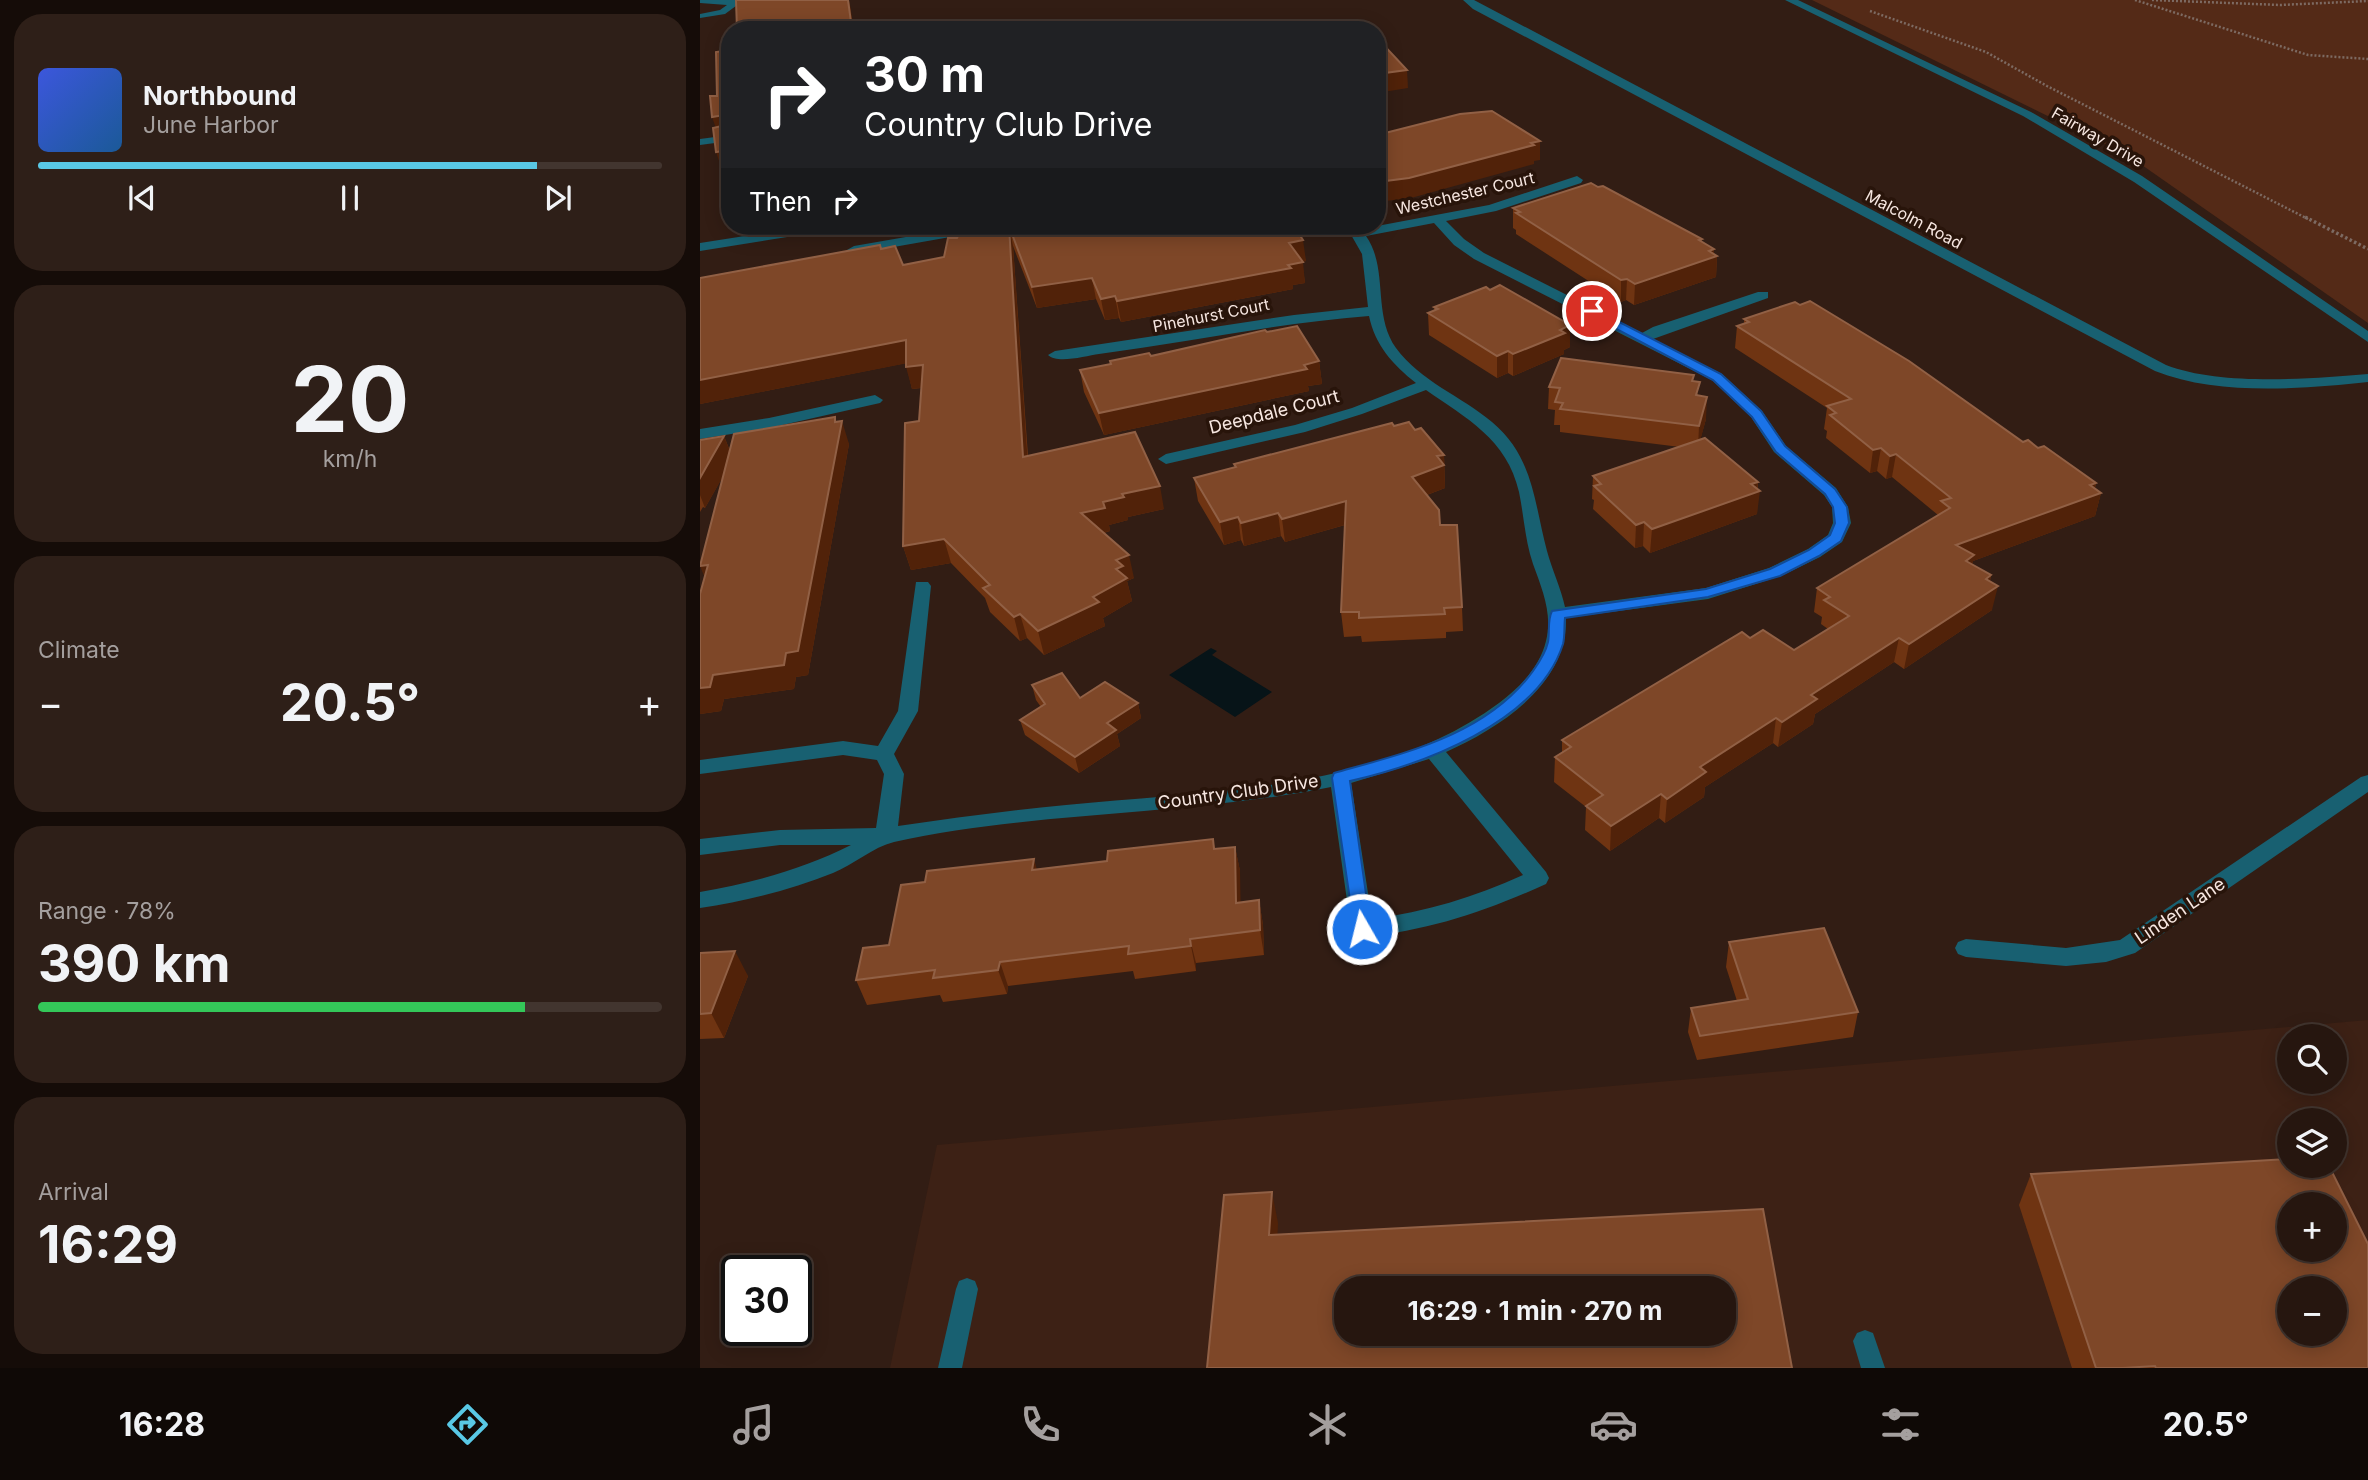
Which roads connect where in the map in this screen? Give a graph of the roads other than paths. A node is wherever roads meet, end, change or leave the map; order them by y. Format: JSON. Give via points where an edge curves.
{"nodes":[{"id":1,"x":1468,"y":0,"type":"edge"},
{"id":2,"x":1790,"y":0,"type":"edge"},
{"id":3,"x":700,"y":1,"type":"edge"},
{"id":4,"x":738,"y":2,"type":"edge"},
{"id":5,"x":700,"y":16,"type":"edge"},
{"id":6,"x":721,"y":139,"type":"edge"},
{"id":7,"x":700,"y":142,"type":"edge"},
{"id":8,"x":1577,"y":180,"type":"dead end"},
{"id":9,"x":1437,"y":219,"type":"junction"},
{"id":10,"x":1386,"y":226,"type":"edge"},
{"id":11,"x":775,"y":235,"type":"edge"},
{"id":12,"x":940,"y":235,"type":"edge"},
{"id":13,"x":1359,"y":235,"type":"edge"},
{"id":14,"x":700,"y":247,"type":"edge"},
{"id":15,"x":839,"y":253,"type":"edge"},
{"id":16,"x":1763,"y":295,"type":"dead end"},
{"id":17,"x":1374,"y":311,"type":"junction"},
{"id":18,"x":2368,"y":338,"type":"edge"},
{"id":19,"x":1642,"y":339,"type":"junction"},
{"id":20,"x":1055,"y":355,"type":"dead end"},
{"id":21,"x":2368,"y":378,"type":"edge"},
{"id":22,"x":1429,"y":383,"type":"junction"},
{"id":23,"x":875,"y":400,"type":"dead end"},
{"id":24,"x":700,"y":434,"type":"edge"},
{"id":25,"x":1166,"y":459,"type":"dead end"},
{"id":26,"x":922,"y":586,"type":"dead end"},
{"id":27,"x":1558,"y":614,"type":"junction"},
{"id":28,"x":1433,"y":750,"type":"junction"},
{"id":29,"x":884,"y":754,"type":"junction"},
{"id":30,"x":700,"y":767,"type":"edge"},
{"id":31,"x":1340,"y":778,"type":"junction"},
{"id":32,"x":2368,"y":782,"type":"edge"},
{"id":33,"x":887,"y":836,"type":"junction"},
{"id":34,"x":700,"y":847,"type":"edge"},
{"id":35,"x":700,"y":900,"type":"edge"},
{"id":36,"x":1966,"y":948,"type":"dead end"},
{"id":37,"x":967,"y":1289,"type":"dead end"},
{"id":38,"x":1865,"y":1340,"type":"dead end"},
{"id":39,"x":950,"y":1368,"type":"edge"},
{"id":40,"x":1873,"y":1368,"type":"edge"}],
"edges":[{"from":1,"to":21,"type":"street","name":"Malcolm Road","via":[[2170,371],[2284,383]]},
{"from":2,"to":18,"type":"street","name":"Fairway Drive","via":[[2027,114],[2138,178]]},
{"from":3,"to":4,"type":"lane"},
{"from":4,"to":5,"type":"lane"},
{"from":6,"to":7,"type":"lane"},
{"from":8,"to":9,"type":"street","name":"Westchester Court","via":[[1504,204]]},
{"from":9,"to":10,"type":"street","name":"Westchester Court"},
{"from":9,"to":19,"type":"street","via":[[1479,256]]},
{"from":11,"to":14,"type":"street"},
{"from":12,"to":15,"type":"street"},
{"from":13,"to":17,"type":"street","name":"Country Club Drive","via":[[1370,251]]},
{"from":16,"to":19,"type":"street"},
{"from":17,"to":20,"type":"street","name":"Pinehurst Court","via":[[1267,321],[1168,342]]},
{"from":17,"to":22,"type":"street","name":"Country Club Drive","via":[[1389,349]]},
{"from":19,"to":27,"type":"street","via":[[1717,377],[1741,397],[1780,449],[1830,492],[1840,507],[1842,523],[1836,538],[1775,572],[1708,593]]},
{"from":22,"to":25,"type":"street","name":"Deepdale Court","via":[[1300,429]]},
{"from":22,"to":27,"type":"street","name":"Country Club Drive","via":[[1481,419],[1515,458]]},
{"from":23,"to":24,"type":"street"},
{"from":26,"to":29,"type":"street","via":[[908,711]]},
{"from":27,"to":28,"type":"street","name":"Country Club Drive","via":[[1555,644],[1539,674],[1508,706]]},
{"from":28,"to":31,"type":"street","name":"Country Club Drive"},
{"from":28,"to":31,"type":"street","via":[[1538,878],[1487,901],[1416,922],[1362,929]]},
{"from":29,"to":30,"type":"street","via":[[843,748]]},
{"from":29,"to":33,"type":"street","via":[[894,774]]},
{"from":31,"to":33,"type":"street","name":"Country Club Drive","via":[[1246,794],[962,823]]},
{"from":32,"to":36,"type":"street","name":"Linden Lane","via":[[2127,947],[2066,959]]},
{"from":33,"to":34,"type":"street","name":"Country Club Drive","via":[[788,837]]},
{"from":33,"to":35,"type":"street","name":"Country Club Drive","via":[[815,871]]},
{"from":37,"to":39,"type":"lane"},
{"from":38,"to":40,"type":"lane"}]}
